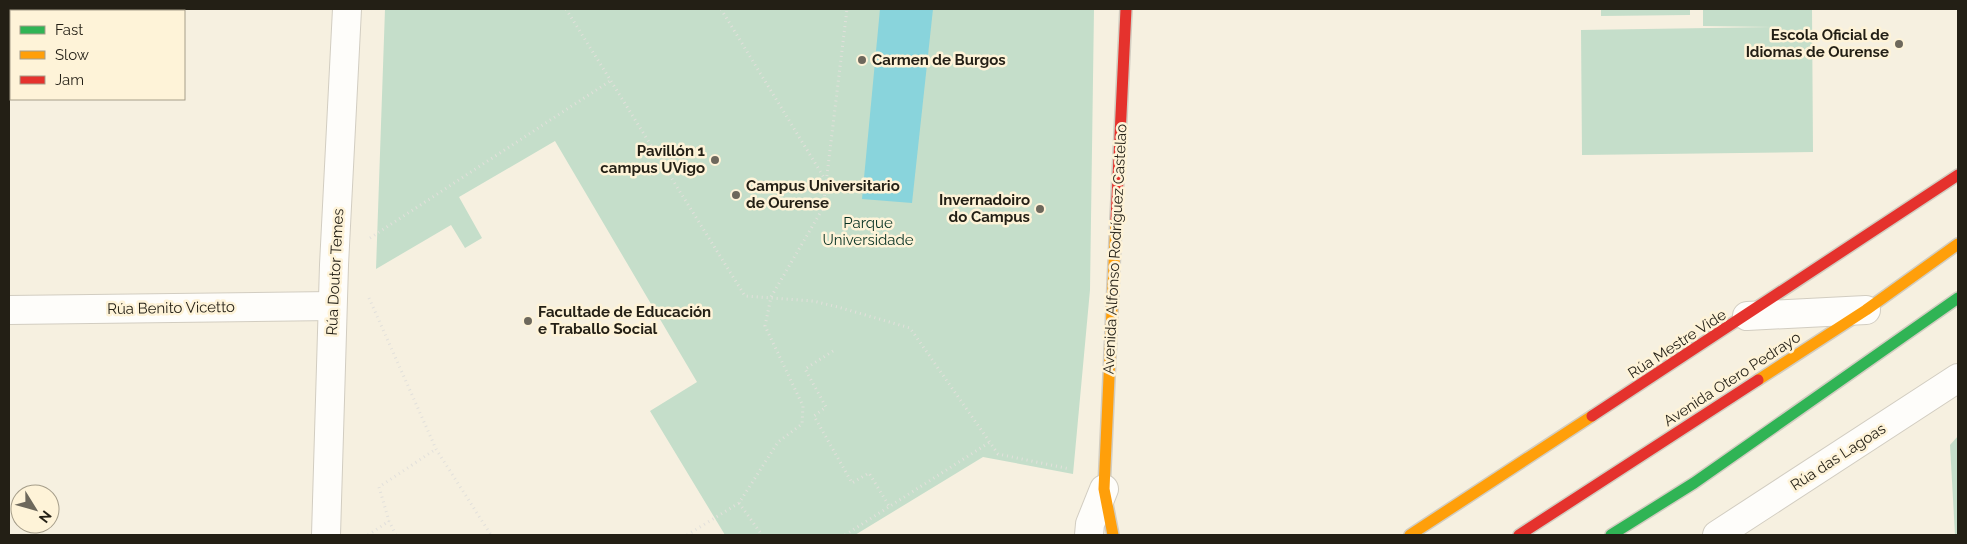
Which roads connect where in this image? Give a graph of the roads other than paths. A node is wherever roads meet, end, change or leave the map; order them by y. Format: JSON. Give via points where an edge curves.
{"nodes":[{"id":1,"x":347,"y":9,"type":"edge"},
{"id":2,"x":1126,"y":9,"type":"edge"},
{"id":3,"x":1958,"y":175,"type":"edge"},
{"id":4,"x":1958,"y":244,"type":"edge"},
{"id":5,"x":1958,"y":298,"type":"edge"},
{"id":6,"x":332,"y":306,"type":"junction"},
{"id":7,"x":9,"y":310,"type":"edge"},
{"id":8,"x":1866,"y":310,"type":"junction"},
{"id":9,"x":1747,"y":316,"type":"junction"},
{"id":10,"x":1958,"y":378,"type":"edge"},
{"id":11,"x":1104,"y":489,"type":"junction"},
{"id":12,"x":326,"y":535,"type":"edge"},
{"id":13,"x":1089,"y":535,"type":"edge"},
{"id":14,"x":1113,"y":535,"type":"edge"},
{"id":15,"x":1410,"y":535,"type":"edge"},
{"id":16,"x":1519,"y":535,"type":"edge"},
{"id":17,"x":1611,"y":535,"type":"edge"},
{"id":18,"x":1717,"y":535,"type":"edge"}],
"edges":[{"from":1,"to":6,"type":"street","name":"Rúa Doutor Temes"},
{"from":2,"to":11,"type":"street","name":"Avenida Alfonso Rodríguez Castelao"},
{"from":3,"to":9,"type":"street","name":"Rúa Mestre Vide"},
{"from":4,"to":8,"type":"street","name":"Avenida Otero Pedrayo"},
{"from":5,"to":17,"type":"street","via":[[1694,483]]},
{"from":6,"to":7,"type":"street","name":"Rúa Benito Vicetto"},
{"from":6,"to":12,"type":"street","name":"Rúa Doutor Temes"},
{"from":8,"to":9,"type":"street"},
{"from":8,"to":16,"type":"street","name":"Avenida Otero Pedrayo"},
{"from":9,"to":15,"type":"street","name":"Rúa Mestre Vide"},
{"from":10,"to":18,"type":"street","name":"Rúa das Lagoas"},
{"from":11,"to":13,"type":"street","name":"Avenida Alfonso Rodríguez Castelao"},
{"from":11,"to":14,"type":"street","name":"Avenida Alfonso Rodríguez Castelao"}]}
